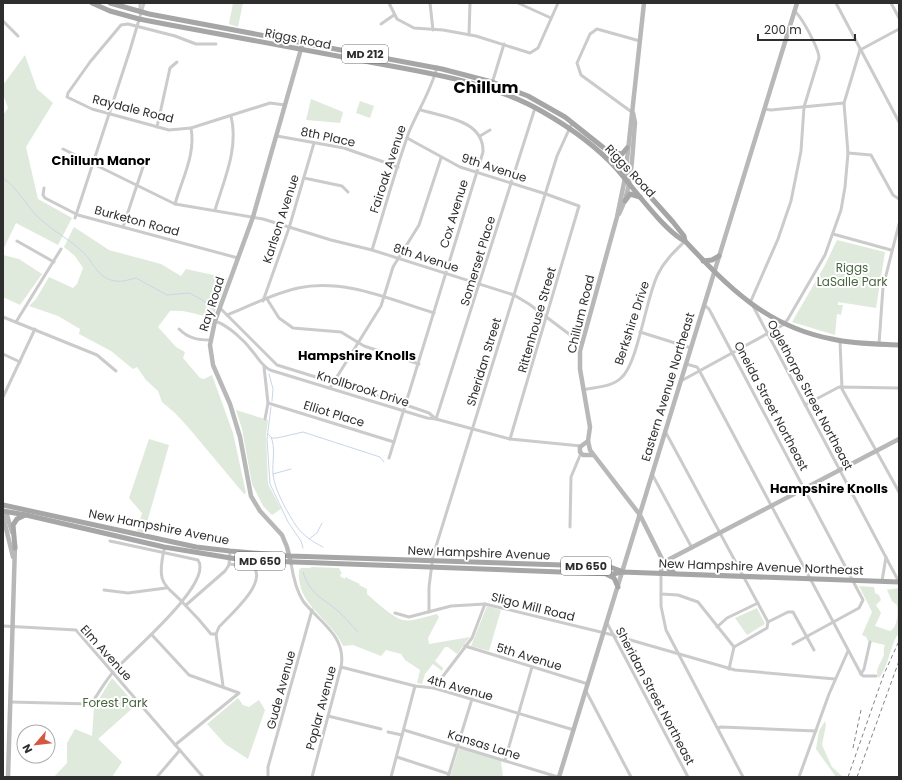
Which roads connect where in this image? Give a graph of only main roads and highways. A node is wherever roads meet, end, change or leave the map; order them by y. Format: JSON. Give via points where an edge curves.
{"nodes":[{"id":1,"x":92,"y":3,"type":"edge"},
{"id":2,"x":110,"y":3,"type":"edge"},
{"id":3,"x":627,"y":148,"type":"road end"},
{"id":4,"x":607,"y":149,"type":"junction"},
{"id":5,"x":642,"y":199,"type":"junction"},
{"id":6,"x":625,"y":201,"type":"road end"},
{"id":7,"x":685,"y":241,"type":"junction"},
{"id":8,"x":719,"y":256,"type":"road end"},
{"id":9,"x":703,"y":260,"type":"junction"},
{"id":10,"x":899,"y":345,"type":"edge"},
{"id":11,"x":3,"y":505,"type":"edge"},
{"id":12,"x":4,"y":513,"type":"edge"},
{"id":13,"x":26,"y":515,"type":"junction"},
{"id":14,"x":15,"y":548,"type":"road end"},
{"id":15,"x":662,"y":563,"type":"road end"},
{"id":16,"x":614,"y":571,"type":"junction"},
{"id":17,"x":622,"y":572,"type":"joint"},
{"id":18,"x":606,"y":574,"type":"junction"},
{"id":19,"x":674,"y":574,"type":"junction"},
{"id":20,"x":899,"y":582,"type":"edge"},
{"id":21,"x":618,"y":587,"type":"road end"}],
"edges":[{"from":1,"to":5,"type":"main road","name":"Riggs Road","number":"MD 212","via":[[139,19],[435,74],[490,90],[536,108],[568,129],[599,152]]},
{"from":2,"to":4,"type":"main road","name":"Riggs Road","number":"MD 212","via":[[140,12],[437,68],[492,82],[536,100],[572,122]]},
{"from":3,"to":4,"type":"main road","via":[[619,154]]},
{"from":4,"to":7,"type":"main road","name":"Riggs Road","number":"MD 212","via":[[673,222]]},
{"from":5,"to":6,"type":"main road","via":[[630,194]]},
{"from":5,"to":7,"type":"main road","name":"Riggs Road","number":"MD 212","via":[[679,238]]},
{"from":7,"to":9,"type":"main road","name":"Riggs Road","number":"MD 212"},
{"from":8,"to":9,"type":"main road","via":[[712,260]]},
{"from":9,"to":10,"type":"main road","name":"Riggs Road","number":"MD 212","via":[[751,304],[784,324],[840,341]]},
{"from":11,"to":12,"type":"main road"},
{"from":11,"to":16,"type":"main road","name":"New Hampshire Avenue","number":"MD 650","via":[[196,547],[230,551],[290,556],[584,566]]},
{"from":12,"to":13,"type":"main road","name":"New Hampshire Avenue","number":"MD 650"},
{"from":13,"to":14,"type":"main road","via":[[13,524]]},
{"from":13,"to":18,"type":"main road","name":"New Hampshire Avenue","number":"MD 650","via":[[164,550],[229,561]]},
{"from":15,"to":19,"type":"main road"},
{"from":16,"to":17,"type":"main road","name":"New Hampshire Avenue","number":"MD 650"},
{"from":16,"to":18,"type":"main road","name":"New Hampshire Avenue","number":"MD 650"},
{"from":17,"to":19,"type":"main road","name":"New Hampshire Avenue Northeast"},
{"from":18,"to":21,"type":"main road","via":[[614,578]]},
{"from":19,"to":20,"type":"main road","name":"New Hampshire Avenue Northeast"}]}
